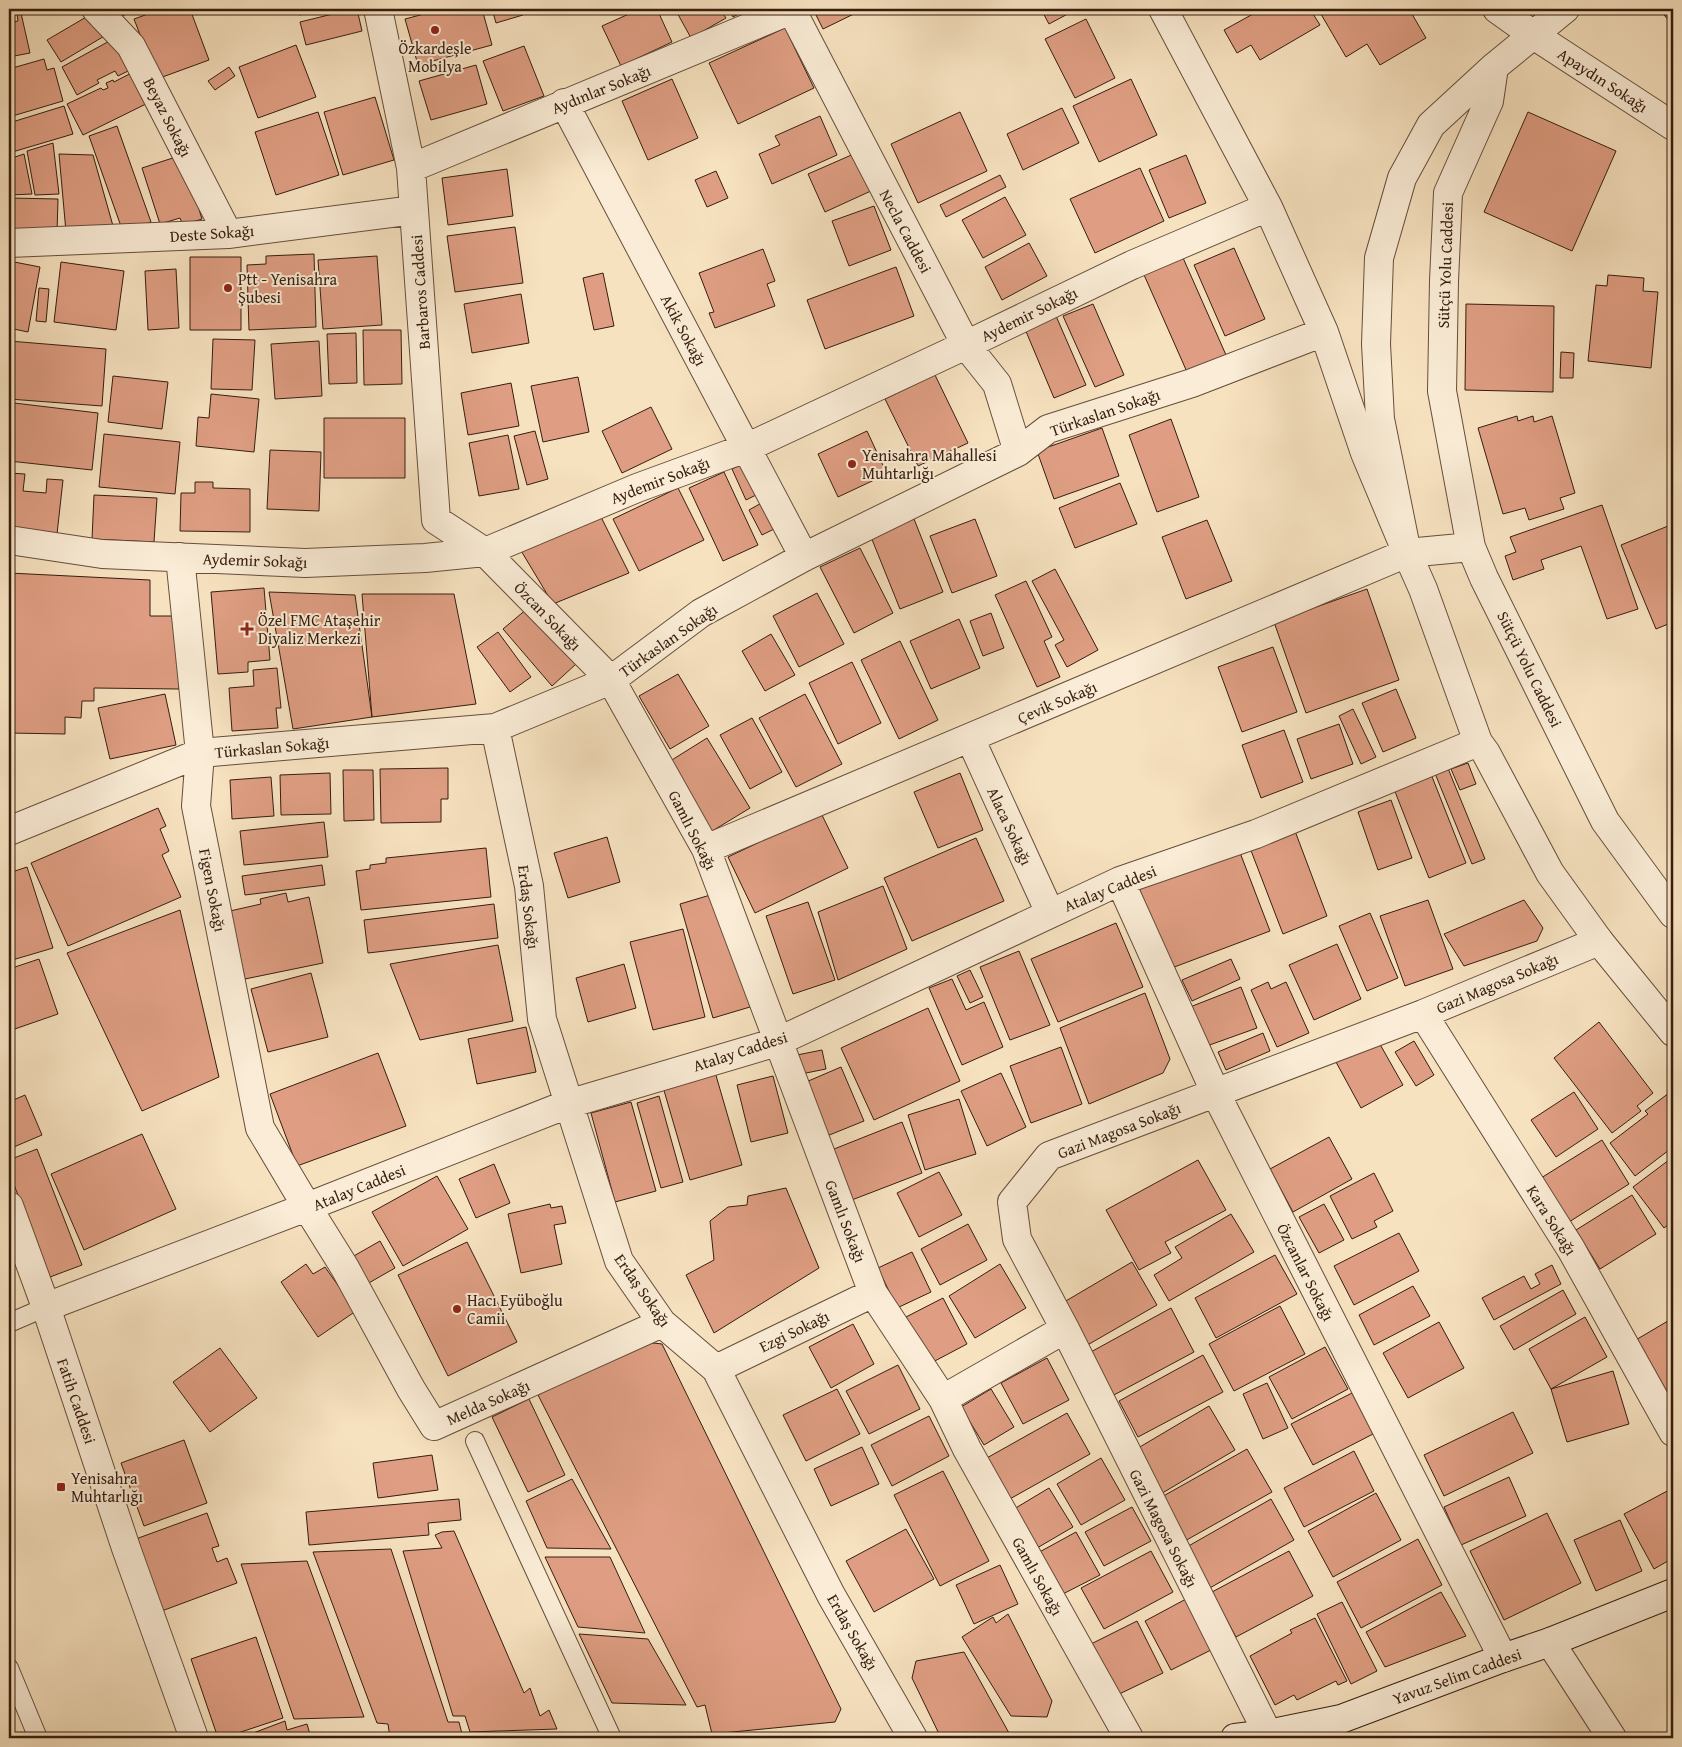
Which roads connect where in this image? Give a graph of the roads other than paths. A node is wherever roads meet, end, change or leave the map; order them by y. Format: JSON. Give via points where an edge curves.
{"nodes":[{"id":1,"x":96,"y":9,"type":"edge"},
{"id":2,"x":378,"y":9,"type":"edge"},
{"id":3,"x":791,"y":9,"type":"edge"},
{"id":4,"x":1163,"y":9,"type":"edge"},
{"id":5,"x":1497,"y":9,"type":"edge"},
{"id":6,"x":1565,"y":9,"type":"edge"},
{"id":7,"x":1532,"y":34,"type":"junction"},
{"id":8,"x":1494,"y":67,"type":"junction"},
{"id":9,"x":564,"y":104,"type":"junction"},
{"id":10,"x":1673,"y":126,"type":"edge"},
{"id":11,"x":410,"y":168,"type":"junction"},
{"id":12,"x":1268,"y":207,"type":"junction"},
{"id":13,"x":414,"y":210,"type":"junction"},
{"id":14,"x":228,"y":234,"type":"junction"},
{"id":15,"x":9,"y":243,"type":"edge"},
{"id":16,"x":1324,"y":332,"type":"junction"},
{"id":17,"x":966,"y":345,"type":"junction"},
{"id":18,"x":746,"y":448,"type":"junction"},
{"id":19,"x":1018,"y":452,"type":"junction"},
{"id":20,"x":9,"y":540,"type":"edge"},
{"id":21,"x":1471,"y":547,"type":"junction"},
{"id":22,"x":485,"y":552,"type":"junction"},
{"id":23,"x":1407,"y":553,"type":"junction"},
{"id":24,"x":180,"y":557,"type":"junction"},
{"id":25,"x":804,"y":557,"type":"junction"},
{"id":26,"x":611,"y":680,"type":"junction"},
{"id":27,"x":496,"y":728,"type":"junction"},
{"id":28,"x":970,"y":738,"type":"junction"},
{"id":29,"x":1478,"y":742,"type":"junction"},
{"id":30,"x":200,"y":754,"type":"junction"},
{"id":31,"x":9,"y":831,"type":"edge"},
{"id":32,"x":706,"y":849,"type":"junction"},
{"id":33,"x":1120,"y":881,"type":"junction"},
{"id":34,"x":1050,"y":913,"type":"junction"},
{"id":35,"x":1673,"y":914,"type":"edge"},
{"id":36,"x":1599,"y":941,"type":"junction"},
{"id":37,"x":1423,"y":1014,"type":"junction"},
{"id":38,"x":1673,"y":1032,"type":"edge"},
{"id":39,"x":777,"y":1042,"type":"junction"},
{"id":40,"x":1216,"y":1094,"type":"junction"},
{"id":41,"x":568,"y":1104,"type":"junction"},
{"id":42,"x":9,"y":1206,"type":"edge"},
{"id":43,"x":307,"y":1207,"type":"junction"},
{"id":44,"x":873,"y":1293,"type":"junction"},
{"id":45,"x":46,"y":1307,"type":"junction"},
{"id":46,"x":9,"y":1323,"type":"edge"},
{"id":47,"x":662,"y":1323,"type":"junction"},
{"id":48,"x":1065,"y":1329,"type":"junction"},
{"id":49,"x":716,"y":1369,"type":"junction"},
{"id":50,"x":943,"y":1398,"type":"junction"},
{"id":51,"x":1673,"y":1432,"type":"edge"},
{"id":52,"x":475,"y":1441,"type":"dead end"},
{"id":53,"x":1673,"y":1594,"type":"edge"},
{"id":54,"x":1550,"y":1642,"type":"junction"},
{"id":55,"x":1502,"y":1658,"type":"junction"},
{"id":56,"x":9,"y":1668,"type":"edge"},
{"id":57,"x":1268,"y":1734,"type":"junction"},
{"id":58,"x":1606,"y":1736,"type":"edge"},
{"id":59,"x":38,"y":1738,"type":"edge"},
{"id":60,"x":194,"y":1738,"type":"edge"},
{"id":61,"x":612,"y":1738,"type":"edge"},
{"id":62,"x":913,"y":1738,"type":"edge"},
{"id":63,"x":1129,"y":1738,"type":"edge"},
{"id":64,"x":1235,"y":1738,"type":"edge"}],
"edges":[{"from":1,"to":14,"type":"street","name":"Beyaz Sokağı","via":[[131,46]]},
{"from":2,"to":11,"type":"street","name":"Barbaros Caddesi"},
{"from":3,"to":9,"type":"street","name":"Aydınlar Sokağı"},
{"from":3,"to":17,"type":"street","name":"Necla Caddesi"},
{"from":4,"to":12,"type":"street"},
{"from":5,"to":7,"type":"street","name":"Apaydın Sokağı"},
{"from":6,"to":7,"type":"street"},
{"from":7,"to":8,"type":"street"},
{"from":7,"to":10,"type":"street","name":"Apaydın Sokağı"},
{"from":8,"to":21,"type":"street","name":"Sütçü Yolu Caddesi","via":[[1489,101],[1448,193],[1442,391]]},
{"from":8,"to":23,"type":"street","via":[[1431,125],[1402,178],[1380,258],[1376,344],[1380,419]]},
{"from":9,"to":11,"type":"street","name":"Aydınlar Sokağı"},
{"from":9,"to":18,"type":"street","name":"Akik Sokağı"},
{"from":11,"to":13,"type":"street","name":"Barbaros Caddesi"},
{"from":12,"to":16,"type":"street"},
{"from":12,"to":17,"type":"street","name":"Aydemir Sokağı","via":[[1132,264]]},
{"from":13,"to":14,"type":"street","name":"Deste Sokağı"},
{"from":13,"to":22,"type":"street","name":"Barbaros Caddesi","via":[[436,520]]},
{"from":14,"to":15,"type":"street","name":"Deste Sokağı"},
{"from":16,"to":19,"type":"street","name":"Türkaslan Sokağı","via":[[1192,383],[1048,429]]},
{"from":16,"to":23,"type":"street","via":[[1365,453]]},
{"from":17,"to":18,"type":"street","name":"Aydemir Sokağı"},
{"from":17,"to":19,"type":"street","name":"Necla Caddesi","via":[[997,384]]},
{"from":18,"to":22,"type":"street","name":"Aydemir Sokağı","via":[[637,488]]},
{"from":18,"to":25,"type":"street","name":"Akik Sokağı"},
{"from":19,"to":25,"type":"street","name":"Türkaslan Sokağı"},
{"from":20,"to":24,"type":"street","name":"Aydemir Sokağı","via":[[102,554]]},
{"from":21,"to":23,"type":"street","name":"Çevik Sokağı"},
{"from":21,"to":35,"type":"street","name":"Sütçü Yolu Caddesi","via":[[1605,821]]},
{"from":22,"to":24,"type":"street","name":"Aydemir Sokağı","via":[[305,563]]},
{"from":22,"to":26,"type":"street","name":"Özcan Sokağı"},
{"from":23,"to":28,"type":"street","name":"Çevik Sokağı"},
{"from":23,"to":29,"type":"street"},
{"from":24,"to":30,"type":"street","name":"Figen Sokağı"},
{"from":25,"to":26,"type":"street","name":"Türkaslan Sokağı","via":[[702,613]]},
{"from":26,"to":27,"type":"street","name":"Türkaslan Sokağı"},
{"from":26,"to":32,"type":"street","name":"Gamlı Sokağı"},
{"from":27,"to":30,"type":"street","name":"Türkaslan Sokağı"},
{"from":27,"to":41,"type":"street","name":"Erdaş Sokağı","via":[[528,886],[542,1020]]},
{"from":28,"to":32,"type":"street","name":"Çevik Sokağı"},
{"from":28,"to":34,"type":"street","name":"Alaca Sokağı"},
{"from":29,"to":33,"type":"street","name":"Atalay Caddesi","via":[[1256,834]]},
{"from":29,"to":36,"type":"street","via":[[1550,873]]},
{"from":30,"to":31,"type":"street","name":"Türkaslan Sokağı"},
{"from":30,"to":43,"type":"street","name":"Figen Sokağı","via":[[196,806],[260,1128]]},
{"from":32,"to":39,"type":"street","name":"Gamlı Sokağı"},
{"from":33,"to":34,"type":"street","name":"Atalay Caddesi"},
{"from":33,"to":40,"type":"street","name":"Özcanlar Sokağı"},
{"from":34,"to":39,"type":"street","name":"Atalay Caddesi"},
{"from":36,"to":37,"type":"street","name":"Gazi Magosa Sokağı"},
{"from":36,"to":38,"type":"street"},
{"from":37,"to":40,"type":"street","name":"Gazi Magosa Sokağı"},
{"from":37,"to":51,"type":"street","name":"Kara Sokağı","via":[[1571,1249]]},
{"from":39,"to":41,"type":"street","name":"Atalay Caddesi"},
{"from":39,"to":44,"type":"street","name":"Gamlı Sokağı"},
{"from":40,"to":48,"type":"street","name":"Gazi Magosa Sokağı","via":[[1048,1156],[1012,1202],[1017,1238]]},
{"from":40,"to":55,"type":"street","name":"Özcanlar Sokağı"},
{"from":41,"to":43,"type":"street","name":"Atalay Caddesi"},
{"from":41,"to":47,"type":"street","name":"Erdaş Sokağı","via":[[619,1261]]},
{"from":42,"to":45,"type":"street","name":"Fatih Caddesi"},
{"from":43,"to":45,"type":"street","name":"Atalay Caddesi"},
{"from":43,"to":47,"type":"street","name":"Melda Sokağı","via":[[434,1426]]},
{"from":44,"to":49,"type":"street","name":"Ezgi Sokağı"},
{"from":44,"to":50,"type":"street","name":"Gamlı Sokağı"},
{"from":45,"to":46,"type":"lane"},
{"from":45,"to":60,"type":"street","name":"Fatih Caddesi","via":[[126,1548]]},
{"from":47,"to":49,"type":"street","name":"Erdaş Sokağı"},
{"from":48,"to":50,"type":"street"},
{"from":48,"to":57,"type":"street","name":"Gazi Magosa Sokağı"},
{"from":49,"to":62,"type":"street","name":"Erdaş Sokağı","via":[[831,1595]]},
{"from":50,"to":63,"type":"street","name":"Gamlı Sokağı","via":[[967,1449]]},
{"from":52,"to":61,"type":"lane"},
{"from":53,"to":54,"type":"street","name":"Yavuz Selim Caddesi"},
{"from":54,"to":55,"type":"street","name":"Yavuz Selim Caddesi"},
{"from":54,"to":58,"type":"street"},
{"from":55,"to":57,"type":"street","name":"Yavuz Selim Caddesi","via":[[1341,1719]]},
{"from":56,"to":59,"type":"lane"},
{"from":57,"to":64,"type":"street","name":"Yavuz Selim Caddesi"}]}
